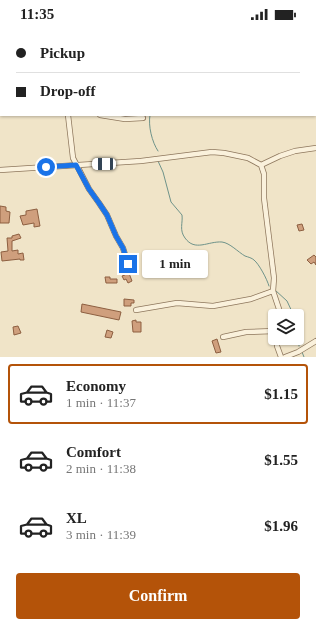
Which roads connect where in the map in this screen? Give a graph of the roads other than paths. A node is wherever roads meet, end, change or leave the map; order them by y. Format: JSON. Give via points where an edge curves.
{"nodes":[{"id":1,"x":69,"y":116,"type":"edge"},
{"id":2,"x":106,"y":116,"type":"edge"},
{"id":3,"x":143,"y":118,"type":"dead end"},
{"id":4,"x":316,"y":148,"type":"edge"},
{"id":5,"x":73,"y":158,"type":"junction"},
{"id":6,"x":76,"y":165,"type":"junction"},
{"id":7,"x":261,"y":165,"type":"junction"},
{"id":8,"x":67,"y":166,"type":"junction"},
{"id":9,"x":0,"y":170,"type":"edge"},
{"id":10,"x":128,"y":264,"type":"dead end"},
{"id":11,"x":272,"y":291,"type":"junction"},
{"id":12,"x":279,"y":309,"type":"edge"},
{"id":13,"x":136,"y":310,"type":"dead end"},
{"id":14,"x":268,"y":331,"type":"edge"},
{"id":15,"x":223,"y":337,"type":"dead end"},
{"id":16,"x":316,"y":341,"type":"edge"},
{"id":17,"x":278,"y":345,"type":"edge"},
{"id":18,"x":281,"y":357,"type":"edge"},
{"id":19,"x":285,"y":357,"type":"edge"}],
"edges":[{"from":1,"to":5,"type":"street"},
{"from":2,"to":3,"type":"street"},
{"from":4,"to":7,"type":"street","via":[[295,151]]},
{"from":5,"to":6,"type":"street"},
{"from":5,"to":8,"type":"street"},
{"from":6,"to":7,"type":"street","via":[[141,161],[212,152],[248,158]]},
{"from":6,"to":8,"type":"street"},
{"from":6,"to":10,"type":"street","via":[[107,215]]},
{"from":7,"to":11,"type":"street","via":[[274,278]]},
{"from":8,"to":9,"type":"street"},
{"from":11,"to":12,"type":"street"},
{"from":11,"to":13,"type":"street","via":[[251,299],[213,306],[177,303]]},
{"from":14,"to":15,"type":"street","via":[[246,332]]},
{"from":16,"to":19,"type":"street"},
{"from":17,"to":18,"type":"street"}]}
